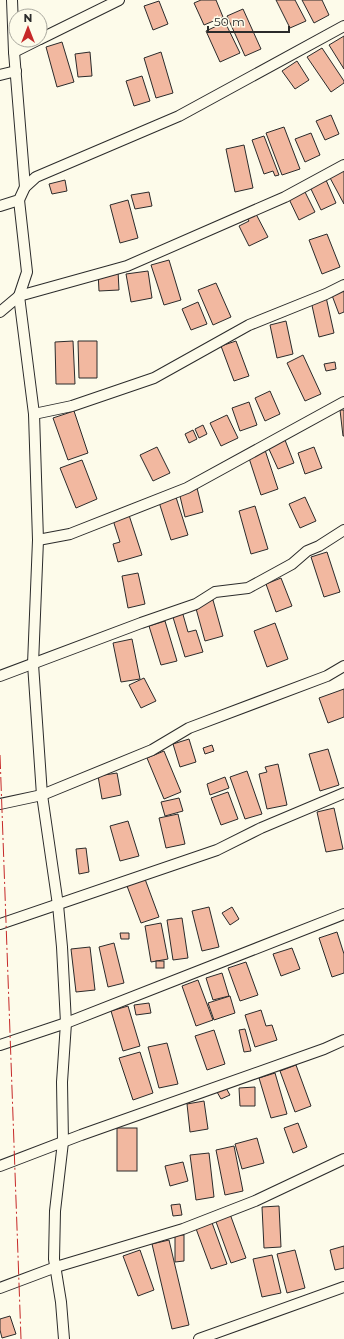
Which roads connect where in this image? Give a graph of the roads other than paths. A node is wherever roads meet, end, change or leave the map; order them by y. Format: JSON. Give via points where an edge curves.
{"nodes":[{"id":1,"x":12,"y":0,"type":"edge"},
{"id":2,"x":119,"y":0,"type":"edge"},
{"id":3,"x":344,"y":26,"type":"edge"},
{"id":4,"x":48,"y":36,"type":"edge"},
{"id":5,"x":22,"y":48,"type":"edge"},
{"id":6,"x":14,"y":52,"type":"junction"},
{"id":7,"x":16,"y":71,"type":"junction"},
{"id":8,"x":0,"y":75,"type":"edge"},
{"id":9,"x":344,"y":165,"type":"edge"},
{"id":10,"x":25,"y":186,"type":"junction"},
{"id":11,"x":19,"y":200,"type":"junction"},
{"id":12,"x":0,"y":206,"type":"edge"},
{"id":13,"x":344,"y":285,"type":"edge"},
{"id":14,"x":19,"y":296,"type":"junction"},
{"id":15,"x":0,"y":312,"type":"edge"},
{"id":16,"x":344,"y":402,"type":"edge"},
{"id":17,"x":34,"y":414,"type":"junction"},
{"id":18,"x":344,"y":530,"type":"edge"},
{"id":19,"x":38,"y":540,"type":"junction"},
{"id":20,"x":33,"y":664,"type":"junction"},
{"id":21,"x":344,"y":666,"type":"edge"},
{"id":22,"x":0,"y":676,"type":"edge"},
{"id":23,"x":344,"y":793,"type":"edge"},
{"id":24,"x":42,"y":795,"type":"junction"},
{"id":25,"x":0,"y":804,"type":"edge"},
{"id":26,"x":58,"y":905,"type":"junction"},
{"id":27,"x":344,"y":914,"type":"edge"},
{"id":28,"x":0,"y":924,"type":"edge"},
{"id":29,"x":66,"y":1023,"type":"junction"},
{"id":30,"x":344,"y":1040,"type":"edge"},
{"id":31,"x":0,"y":1045,"type":"edge"},
{"id":32,"x":63,"y":1142,"type":"junction"},
{"id":33,"x":344,"y":1159,"type":"edge"},
{"id":34,"x":0,"y":1166,"type":"edge"},
{"id":35,"x":56,"y":1268,"type":"junction"},
{"id":36,"x":344,"y":1287,"type":"edge"},
{"id":37,"x":0,"y":1288,"type":"edge"},
{"id":38,"x":64,"y":1339,"type":"edge"},
{"id":39,"x":199,"y":1339,"type":"edge"}],
"edges":[{"from":1,"to":6,"type":"street"},
{"from":2,"to":4,"type":"street"},
{"from":3,"to":10,"type":"street","via":[[179,116],[36,177]]},
{"from":5,"to":6,"type":"street"},
{"from":6,"to":7,"type":"street"},
{"from":7,"to":8,"type":"street"},
{"from":7,"to":10,"type":"street"},
{"from":9,"to":14,"type":"street","via":[[285,198],[127,266]]},
{"from":10,"to":11,"type":"street"},
{"from":11,"to":12,"type":"street"},
{"from":11,"to":14,"type":"street","via":[[26,272]]},
{"from":13,"to":17,"type":"street","via":[[249,325],[154,378],[72,406]]},
{"from":14,"to":15,"type":"street"},
{"from":14,"to":17,"type":"street"},
{"from":16,"to":19,"type":"street","via":[[187,488],[70,534]]},
{"from":17,"to":19,"type":"street"},
{"from":18,"to":20,"type":"street","via":[[307,551],[292,564],[248,588],[215,592],[196,604]]},
{"from":19,"to":20,"type":"street"},
{"from":20,"to":22,"type":"street"},
{"from":20,"to":24,"type":"street"},
{"from":21,"to":24,"type":"street","via":[[327,676],[189,728],[152,750]]},
{"from":23,"to":26,"type":"street","via":[[261,828],[217,850]]},
{"from":24,"to":25,"type":"street"},
{"from":24,"to":26,"type":"street"},
{"from":26,"to":28,"type":"street"},
{"from":26,"to":29,"type":"street"},
{"from":27,"to":29,"type":"street"},
{"from":29,"to":31,"type":"street"},
{"from":29,"to":32,"type":"street","via":[[62,1082]]},
{"from":30,"to":32,"type":"street"},
{"from":32,"to":34,"type":"street"},
{"from":32,"to":35,"type":"street","via":[[55,1211]]},
{"from":33,"to":35,"type":"street","via":[[255,1201],[183,1229]]},
{"from":35,"to":37,"type":"street"},
{"from":35,"to":38,"type":"street","via":[[62,1302]]},
{"from":36,"to":39,"type":"street"}]}
